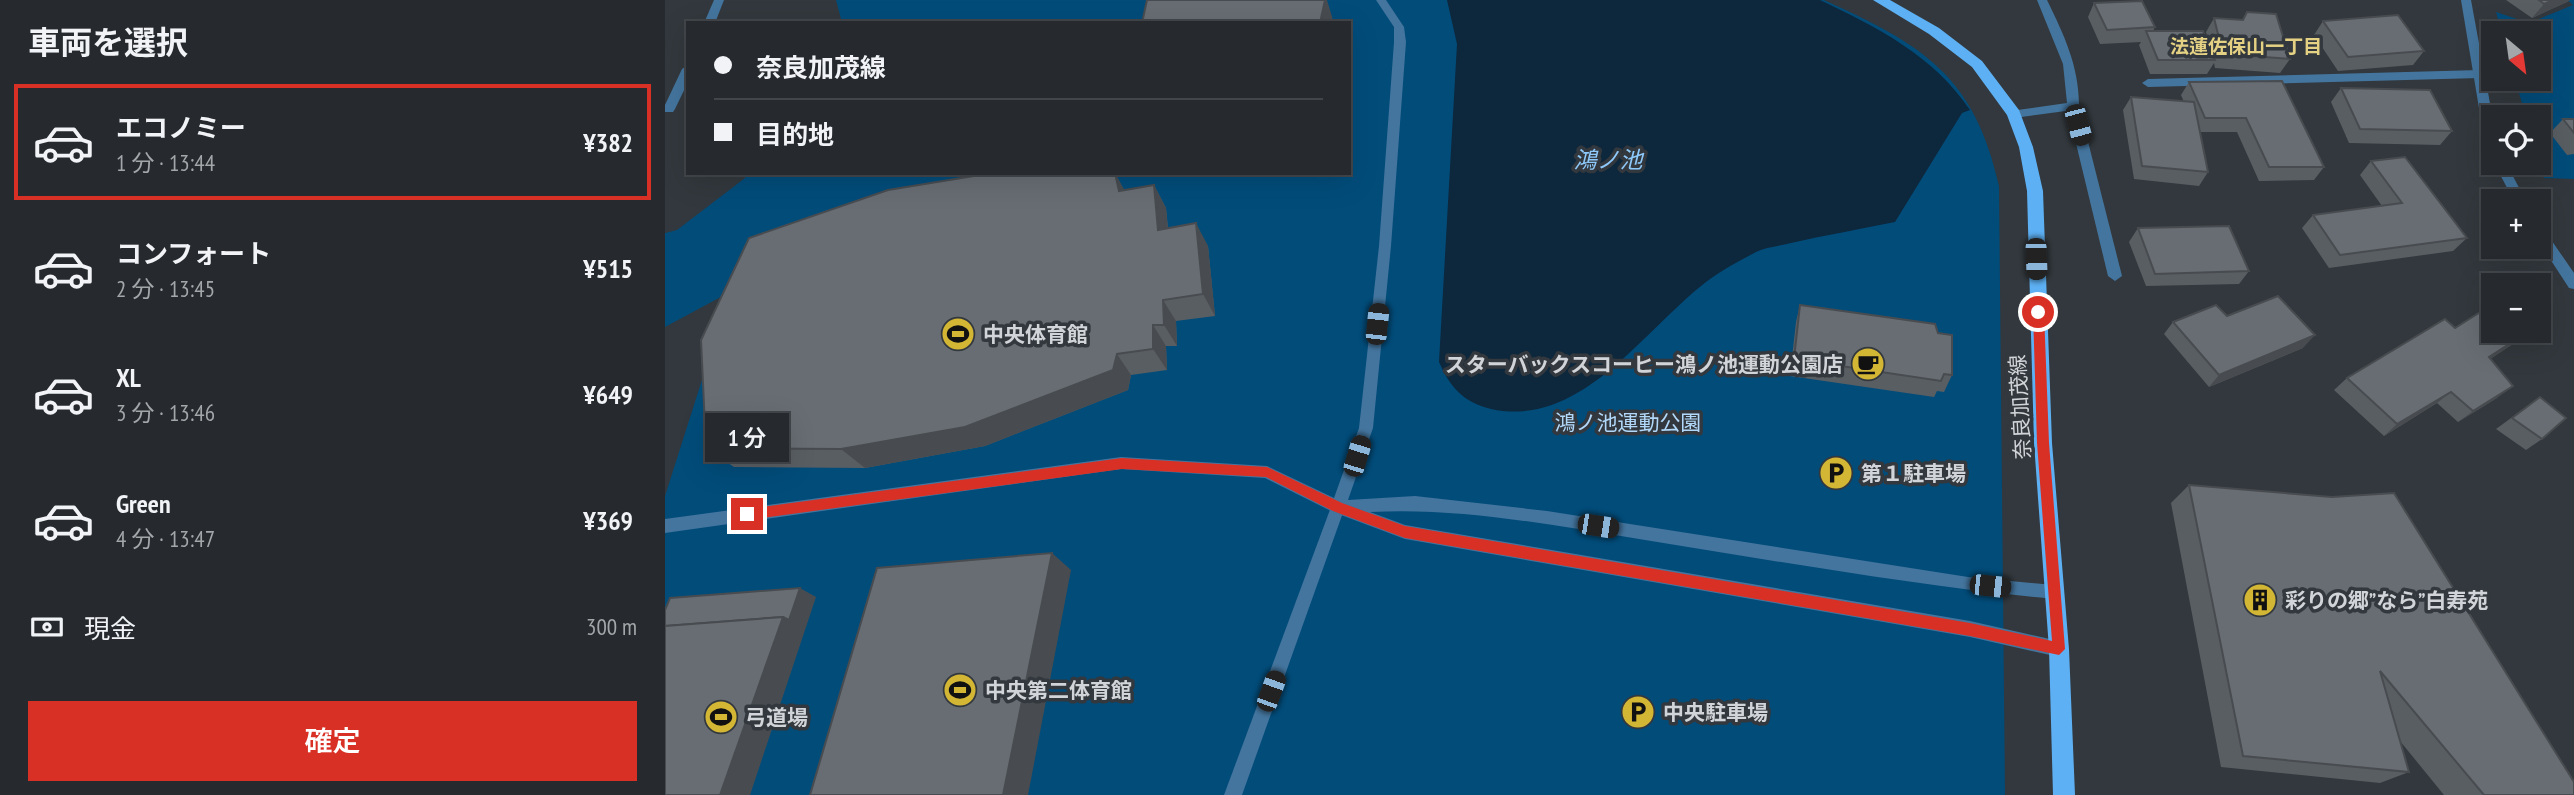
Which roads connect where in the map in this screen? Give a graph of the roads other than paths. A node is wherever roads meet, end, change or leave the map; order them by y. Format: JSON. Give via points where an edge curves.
{"nodes":[{"id":1,"x":719,"y":0,"type":"edge"},
{"id":2,"x":1381,"y":0,"type":"edge"},
{"id":3,"x":1880,"y":0,"type":"edge"},
{"id":4,"x":2042,"y":0,"type":"edge"},
{"id":5,"x":2466,"y":0,"type":"edge"},
{"id":6,"x":710,"y":21,"type":"edge"},
{"id":7,"x":686,"y":73,"type":"edge"},
{"id":8,"x":2480,"y":74,"type":"junction"},
{"id":9,"x":2148,"y":83,"type":"dead end"},
{"id":10,"x":2484,"y":105,"type":"edge"},
{"id":11,"x":2073,"y":106,"type":"junction"},
{"id":12,"x":669,"y":109,"type":"dead end"},
{"id":13,"x":2014,"y":114,"type":"junction"},
{"id":14,"x":2551,"y":249,"type":"edge"},
{"id":15,"x":2115,"y":276,"type":"dead end"},
{"id":16,"x":2574,"y":284,"type":"edge"},
{"id":17,"x":1338,"y":507,"type":"junction"},
{"id":18,"x":665,"y":526,"type":"edge"},
{"id":19,"x":2054,"y":592,"type":"junction"},
{"id":20,"x":2059,"y":649,"type":"junction"},
{"id":21,"x":1233,"y":795,"type":"edge"},
{"id":22,"x":2064,"y":795,"type":"edge"}],
"edges":[{"from":1,"to":6,"type":"street"},
{"from":2,"to":17,"type":"street","via":[[1399,27],[1400,42],[1385,246],[1366,428]]},
{"from":3,"to":13,"type":"main road","name":"奈良加茂線","via":[[1934,31],[1977,64]]},
{"from":4,"to":11,"type":"street","via":[[2068,57],[2075,83]]},
{"from":5,"to":8,"type":"street"},
{"from":7,"to":12,"type":"street"},
{"from":8,"to":9,"type":"street"},
{"from":8,"to":10,"type":"street"},
{"from":11,"to":13,"type":"street"},
{"from":11,"to":15,"type":"street"},
{"from":13,"to":19,"type":"main road","name":"奈良加茂線","via":[[2035,191],[2043,443]]},
{"from":14,"to":16,"type":"street"},
{"from":17,"to":18,"type":"street","via":[[1267,472],[1122,463]]},
{"from":17,"to":19,"type":"street","via":[[1415,503],[1547,518],[1968,584]]},
{"from":17,"to":20,"type":"street","via":[[1405,532],[1970,629]]},
{"from":17,"to":21,"type":"street"},
{"from":19,"to":20,"type":"main road","name":"奈良加茂線"},
{"from":20,"to":22,"type":"main road","name":"奈良加茂線"}]}
